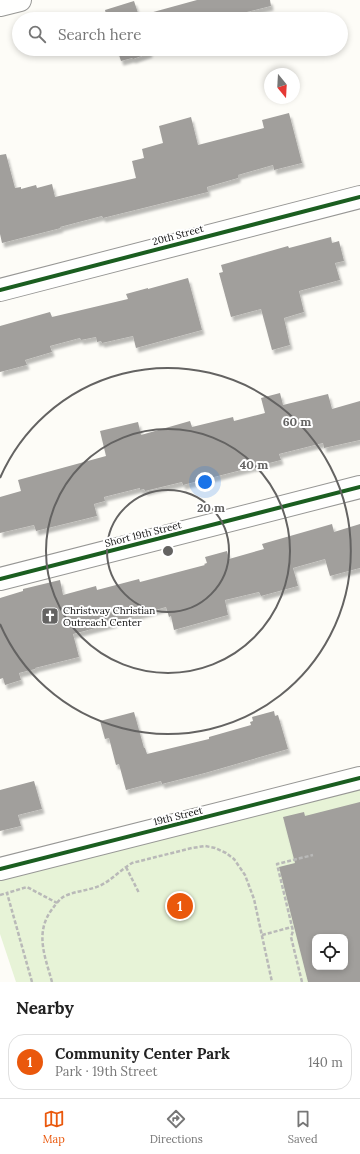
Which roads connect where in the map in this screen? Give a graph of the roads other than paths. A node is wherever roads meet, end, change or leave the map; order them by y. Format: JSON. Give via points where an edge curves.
{"nodes":[{"id":1,"x":20,"y":0,"type":"edge"},
{"id":2,"x":0,"y":5,"type":"edge"},
{"id":3,"x":360,"y":197,"type":"edge"},
{"id":4,"x":0,"y":290,"type":"edge"},
{"id":5,"x":360,"y":487,"type":"edge"},
{"id":6,"x":0,"y":579,"type":"edge"},
{"id":7,"x":360,"y":778,"type":"edge"},
{"id":8,"x":0,"y":869,"type":"edge"}],
"edges":[{"from":1,"to":2,"type":"street"},
{"from":3,"to":4,"type":"street","name":"20th Street"},
{"from":5,"to":6,"type":"street","name":"Short 19th Street"},
{"from":7,"to":8,"type":"street","name":"19th Street"}]}
